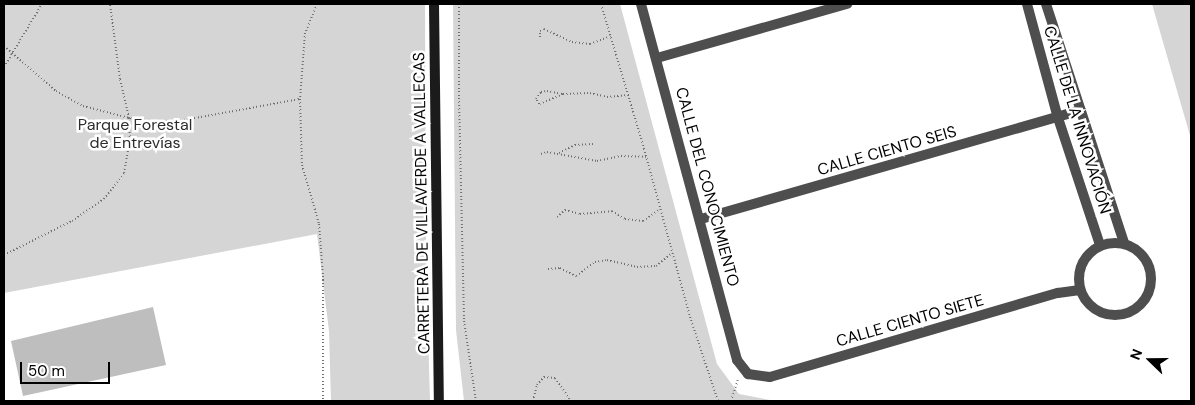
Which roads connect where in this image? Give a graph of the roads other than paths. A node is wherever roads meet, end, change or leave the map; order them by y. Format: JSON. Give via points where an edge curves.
{"nodes":[{"id":1,"x":434,"y":4,"type":"edge"},
{"id":2,"x":641,"y":4,"type":"edge"},
{"id":3,"x":847,"y":4,"type":"edge"},
{"id":4,"x":1027,"y":4,"type":"edge"},
{"id":5,"x":1046,"y":4,"type":"edge"},
{"id":6,"x":657,"y":58,"type":"junction"},
{"id":7,"x":1081,"y":110,"type":"junction"},
{"id":8,"x":1058,"y":118,"type":"junction"},
{"id":9,"x":701,"y":219,"type":"junction"},
{"id":10,"x":1124,"y":243,"type":"junction"},
{"id":11,"x":1100,"y":245,"type":"junction"},
{"id":12,"x":1080,"y":290,"type":"junction"},
{"id":13,"x":746,"y":371,"type":"joint"},
{"id":14,"x":439,"y":401,"type":"edge"}],
"edges":[{"from":1,"to":14,"type":"main road","name":"CARRETERA DE VILLAVERDE A VALLECAS"},
{"from":2,"to":6,"type":"street","name":"CALLE DEL CONOCIMIENTO"},
{"from":3,"to":6,"type":"street"},
{"from":4,"to":8,"type":"street","name":"CALLE DE LA INNOVACIÓN"},
{"from":5,"to":7,"type":"street","name":"CALLE DE LA INNOVACIÓN"},
{"from":6,"to":9,"type":"street","name":"CALLE DEL CONOCIMIENTO"},
{"from":7,"to":8,"type":"street","name":"CALLE CIENTO SEIS"},
{"from":7,"to":10,"type":"street","name":"CALLE DE LA INNOVACIÓN"},
{"from":8,"to":9,"type":"street","name":"CALLE CIENTO SEIS"},
{"from":8,"to":11,"type":"street","name":"CALLE DE LA INNOVACIÓN"},
{"from":9,"to":13,"type":"street","name":"CALLE DEL CONOCIMIENTO","via":[[737,360]]},
{"from":10,"to":11,"type":"street"},
{"from":10,"to":12,"type":"street","via":[[1135,248],[1150,268],[1151,280],[1142,303],[1126,313],[1107,314],[1086,302]]},
{"from":11,"to":12,"type":"street","via":[[1089,252],[1081,264],[1078,276]]},
{"from":12,"to":13,"type":"street","name":"CALLE CIENTO SIETE","via":[[1058,293],[770,377]]}]}
